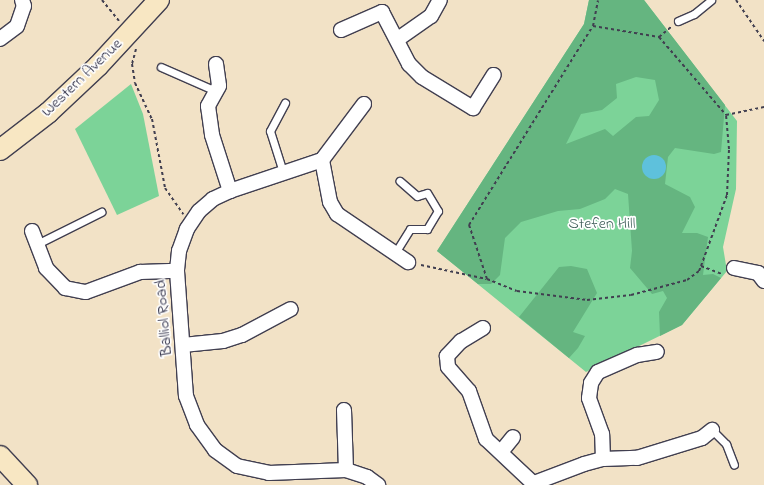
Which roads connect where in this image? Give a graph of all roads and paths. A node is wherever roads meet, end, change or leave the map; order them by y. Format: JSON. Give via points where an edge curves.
{"nodes":[{"id":1,"x":22,"y":0,"type":"edge"},
{"id":2,"x":102,"y":0,"type":"edge"},
{"id":3,"x":158,"y":0,"type":"edge"},
{"id":4,"x":440,"y":0,"type":"edge"},
{"id":5,"x":598,"y":0,"type":"edge"},
{"id":6,"x":711,"y":0,"type":"edge"},
{"id":7,"x":736,"y":0,"type":"edge"},
{"id":8,"x":678,"y":21,"type":"dead end"},
{"id":9,"x":592,"y":26,"type":"junction"},
{"id":10,"x":341,"y":30,"type":"dead end"},
{"id":11,"x":129,"y":33,"type":"junction"},
{"id":12,"x":398,"y":39,"type":"junction"},
{"id":13,"x":0,"y":40,"type":"edge"},
{"id":14,"x":764,"y":40,"type":"edge"},
{"id":15,"x":216,"y":64,"type":"dead end"},
{"id":16,"x":161,"y":67,"type":"dead end"},
{"id":17,"x":494,"y":76,"type":"dead end"},
{"id":18,"x":216,"y":91,"type":"junction"},
{"id":19,"x":285,"y":103,"type":"dead end"},
{"id":20,"x":364,"y":104,"type":"dead end"},
{"id":21,"x":764,"y":106,"type":"edge"},
{"id":22,"x":726,"y":116,"type":"junction"},
{"id":23,"x":0,"y":150,"type":"edge"},
{"id":24,"x":322,"y":160,"type":"junction"},
{"id":25,"x":283,"y":172,"type":"junction"},
{"id":26,"x":400,"y":181,"type":"dead end"},
{"id":27,"x":230,"y":191,"type":"junction"},
{"id":28,"x":101,"y":212,"type":"dead end"},
{"id":29,"x":191,"y":223,"type":"junction"},
{"id":30,"x":34,"y":238,"type":"joint"},
{"id":31,"x":395,"y":254,"type":"junction"},
{"id":32,"x":408,"y":262,"type":"joint"},
{"id":33,"x":701,"y":266,"type":"junction"},
{"id":34,"x":734,"y":268,"type":"joint"},
{"id":35,"x":177,"y":271,"type":"junction"},
{"id":36,"x":487,"y":279,"type":"junction"},
{"id":37,"x":764,"y":281,"type":"edge"},
{"id":38,"x":291,"y":309,"type":"dead end"},
{"id":39,"x":483,"y":328,"type":"dead end"},
{"id":40,"x":183,"y":345,"type":"junction"},
{"id":41,"x":657,"y":352,"type":"dead end"},
{"id":42,"x":344,"y":410,"type":"dead end"},
{"id":43,"x":712,"y":430,"type":"joint"},
{"id":44,"x":513,"y":437,"type":"dead end"},
{"id":45,"x":501,"y":452,"type":"junction"},
{"id":46,"x":0,"y":456,"type":"edge"},
{"id":47,"x":603,"y":459,"type":"junction"},
{"id":48,"x":734,"y":465,"type":"dead end"},
{"id":49,"x":346,"y":470,"type":"junction"},
{"id":50,"x":270,"y":479,"type":"edge"},
{"id":51,"x":534,"y":484,"type":"edge"},
{"id":52,"x":27,"y":485,"type":"edge"},
{"id":53,"x":378,"y":485,"type":"edge"}],
"edges":[{"from":1,"to":13,"type":"street","via":[[24,6],[17,26]]},
{"from":2,"to":11,"type":"path"},
{"from":3,"to":11,"type":"street","name":"Western Avenue"},
{"from":4,"to":12,"type":"street","via":[[431,16]]},
{"from":5,"to":9,"type":"path"},
{"from":6,"to":8,"type":"lane","via":[[694,14]]},
{"from":7,"to":14,"type":"path"},
{"from":9,"to":22,"type":"path","via":[[659,37]]},
{"from":9,"to":36,"type":"path","via":[[469,225]]},
{"from":10,"to":12,"type":"street","via":[[382,12]]},
{"from":11,"to":23,"type":"street","name":"Western Avenue","via":[[54,108]]},
{"from":11,"to":29,"type":"path","via":[[137,46],[132,64],[135,83],[152,119],[165,188],[169,197]]},
{"from":12,"to":17,"type":"street","via":[[409,64],[422,77],[473,108]]},
{"from":15,"to":18,"type":"street","via":[[219,86]]},
{"from":16,"to":18,"type":"lane"},
{"from":18,"to":27,"type":"street","via":[[208,106],[212,135]]},
{"from":19,"to":25,"type":"lane","via":[[270,131]]},
{"from":20,"to":24,"type":"street"},
{"from":21,"to":22,"type":"path"},
{"from":22,"to":33,"type":"path","via":[[729,149],[727,195]]},
{"from":24,"to":25,"type":"street","name":"Balliol Road"},
{"from":24,"to":31,"type":"street","via":[[330,202],[337,214]]},
{"from":25,"to":27,"type":"street","name":"Balliol Road"},
{"from":26,"to":31,"type":"lane","via":[[417,196],[427,193],[438,211],[427,229],[410,229]]},
{"from":27,"to":29,"type":"street","name":"Balliol Road","via":[[213,199]]},
{"from":28,"to":30,"type":"lane"},
{"from":29,"to":35,"type":"street","name":"Balliol Road","via":[[179,251]]},
{"from":30,"to":35,"type":"street","via":[[46,268],[65,288],[86,292],[140,272]]},
{"from":31,"to":32,"type":"street"},
{"from":32,"to":36,"type":"path"},
{"from":33,"to":34,"type":"path","via":[[722,274]]},
{"from":33,"to":36,"type":"path","via":[[699,271],[687,280],[631,295],[587,300],[517,291]]},
{"from":34,"to":37,"type":"street","via":[[758,273]]},
{"from":35,"to":40,"type":"street","name":"Balliol Road"},
{"from":38,"to":40,"type":"street","via":[[242,335],[223,341]]},
{"from":39,"to":45,"type":"street","via":[[461,341],[447,356],[448,367],[469,390],[486,439]]},
{"from":40,"to":50,"type":"street","name":"Balliol Road","via":[[186,396],[198,425],[215,450],[237,466]]},
{"from":41,"to":47,"type":"street","via":[[637,355],[598,372],[590,384],[589,398],[602,434]]},
{"from":42,"to":49,"type":"street"},
{"from":43,"to":47,"type":"street","via":[[702,438],[637,458]]},
{"from":43,"to":48,"type":"lane","via":[[726,444]]},
{"from":44,"to":45,"type":"street"},
{"from":45,"to":51,"type":"street"},
{"from":46,"to":52,"type":"street"},
{"from":47,"to":51,"type":"street","via":[[548,476]]},
{"from":49,"to":50,"type":"street","name":"Balliol Road"},
{"from":49,"to":53,"type":"street","name":"Balliol Road","via":[[367,477]]}]}
